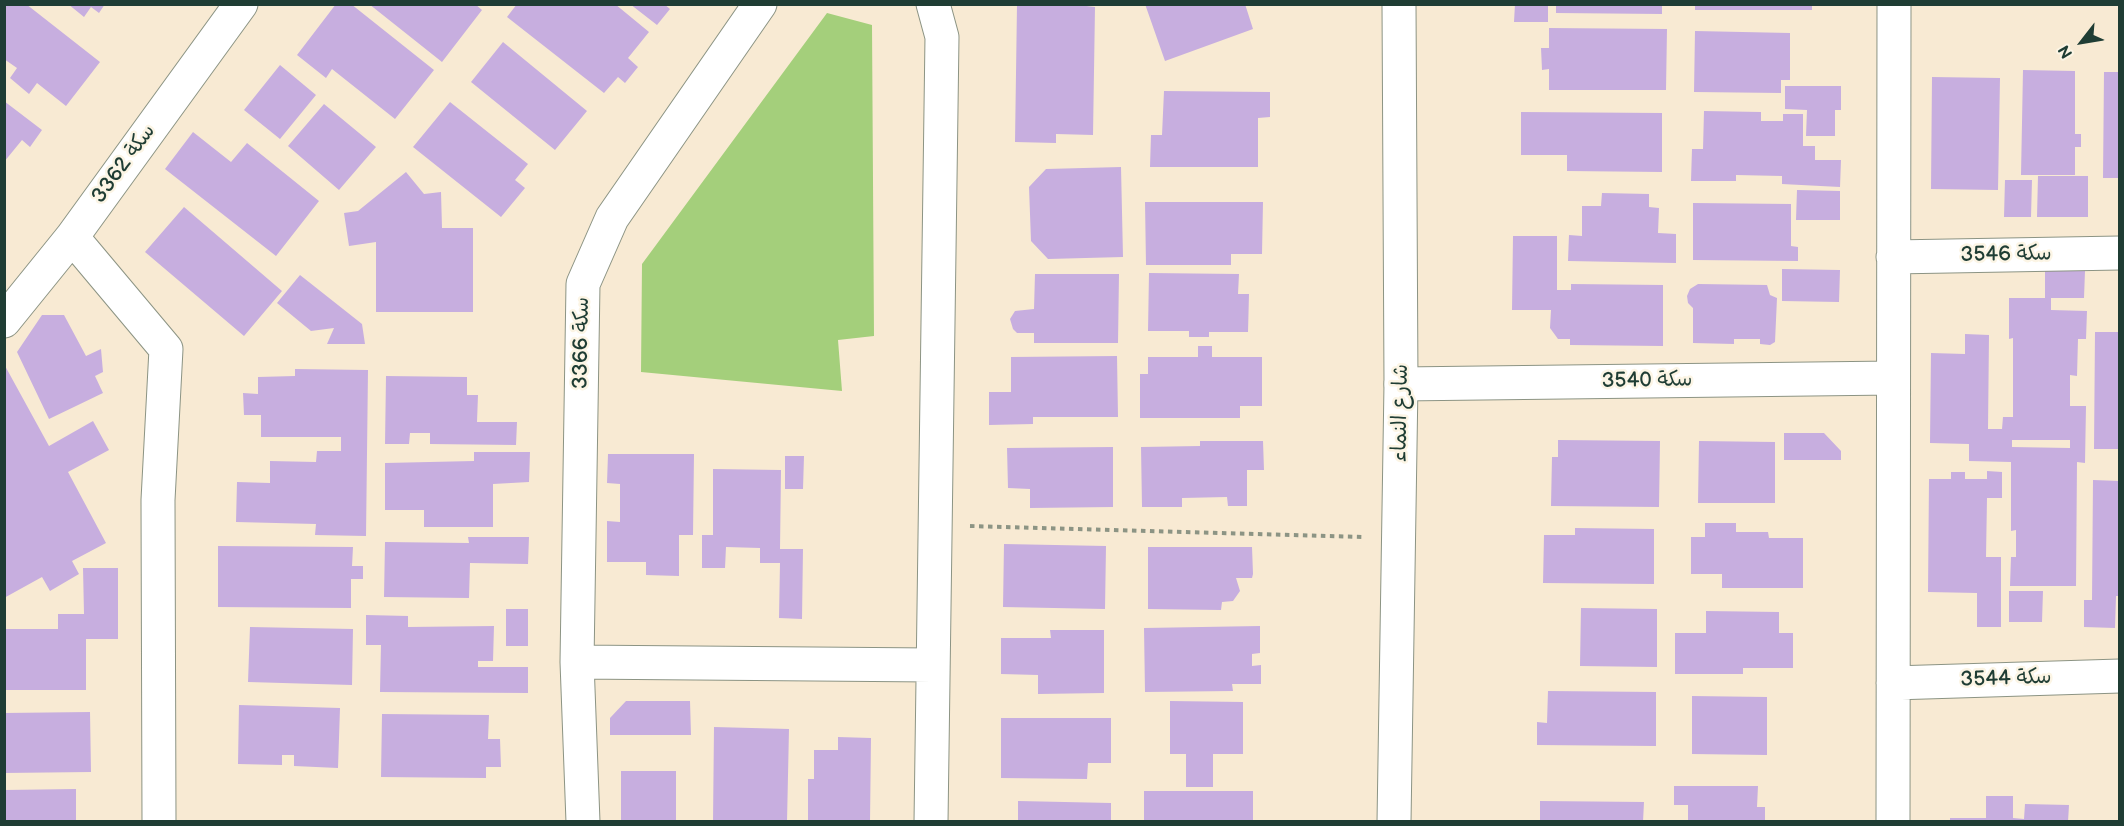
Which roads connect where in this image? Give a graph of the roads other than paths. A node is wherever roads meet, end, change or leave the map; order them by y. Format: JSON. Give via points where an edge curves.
{"nodes":[{"id":1,"x":241,"y":4,"type":"edge"},
{"id":2,"x":760,"y":4,"type":"edge"},
{"id":3,"x":933,"y":4,"type":"edge"},
{"id":4,"x":1399,"y":4,"type":"edge"},
{"id":5,"x":1894,"y":4,"type":"edge"},
{"id":6,"x":72,"y":237,"type":"junction"},
{"id":7,"x":2120,"y":253,"type":"edge"},
{"id":8,"x":1893,"y":257,"type":"junction"},
{"id":9,"x":4,"y":321,"type":"edge"},
{"id":10,"x":1893,"y":378,"type":"junction"},
{"id":11,"x":1401,"y":384,"type":"junction"},
{"id":12,"x":577,"y":662,"type":"junction"},
{"id":13,"x":932,"y":665,"type":"junction"},
{"id":14,"x":2120,"y":676,"type":"edge"},
{"id":15,"x":1893,"y":683,"type":"junction"},
{"id":16,"x":159,"y":822,"type":"edge"},
{"id":17,"x":584,"y":822,"type":"edge"},
{"id":18,"x":931,"y":822,"type":"edge"},
{"id":19,"x":1394,"y":822,"type":"edge"},
{"id":20,"x":1893,"y":822,"type":"edge"}],
"edges":[{"from":1,"to":6,"type":"street","name":"سكة 3362"},
{"from":2,"to":12,"type":"street","name":"سكة 3366","via":[[612,218],[584,284]]},
{"from":3,"to":13,"type":"street","via":[[942,37]]},
{"from":4,"to":11,"type":"street","name":"شارع النماء"},
{"from":5,"to":8,"type":"street"},
{"from":6,"to":9,"type":"street","name":"سكة 3362"},
{"from":6,"to":16,"type":"street","via":[[166,350],[158,500]]},
{"from":7,"to":8,"type":"street","name":"سكة 3546"},
{"from":8,"to":10,"type":"street"},
{"from":10,"to":11,"type":"street","name":"سكة 3540"},
{"from":10,"to":15,"type":"street"},
{"from":11,"to":19,"type":"street","name":"شارع النماء"},
{"from":12,"to":13,"type":"street"},
{"from":12,"to":17,"type":"street","name":"سكة 3366"},
{"from":13,"to":18,"type":"street"},
{"from":14,"to":15,"type":"street","name":"سكة 3544"},
{"from":15,"to":20,"type":"street"}]}
